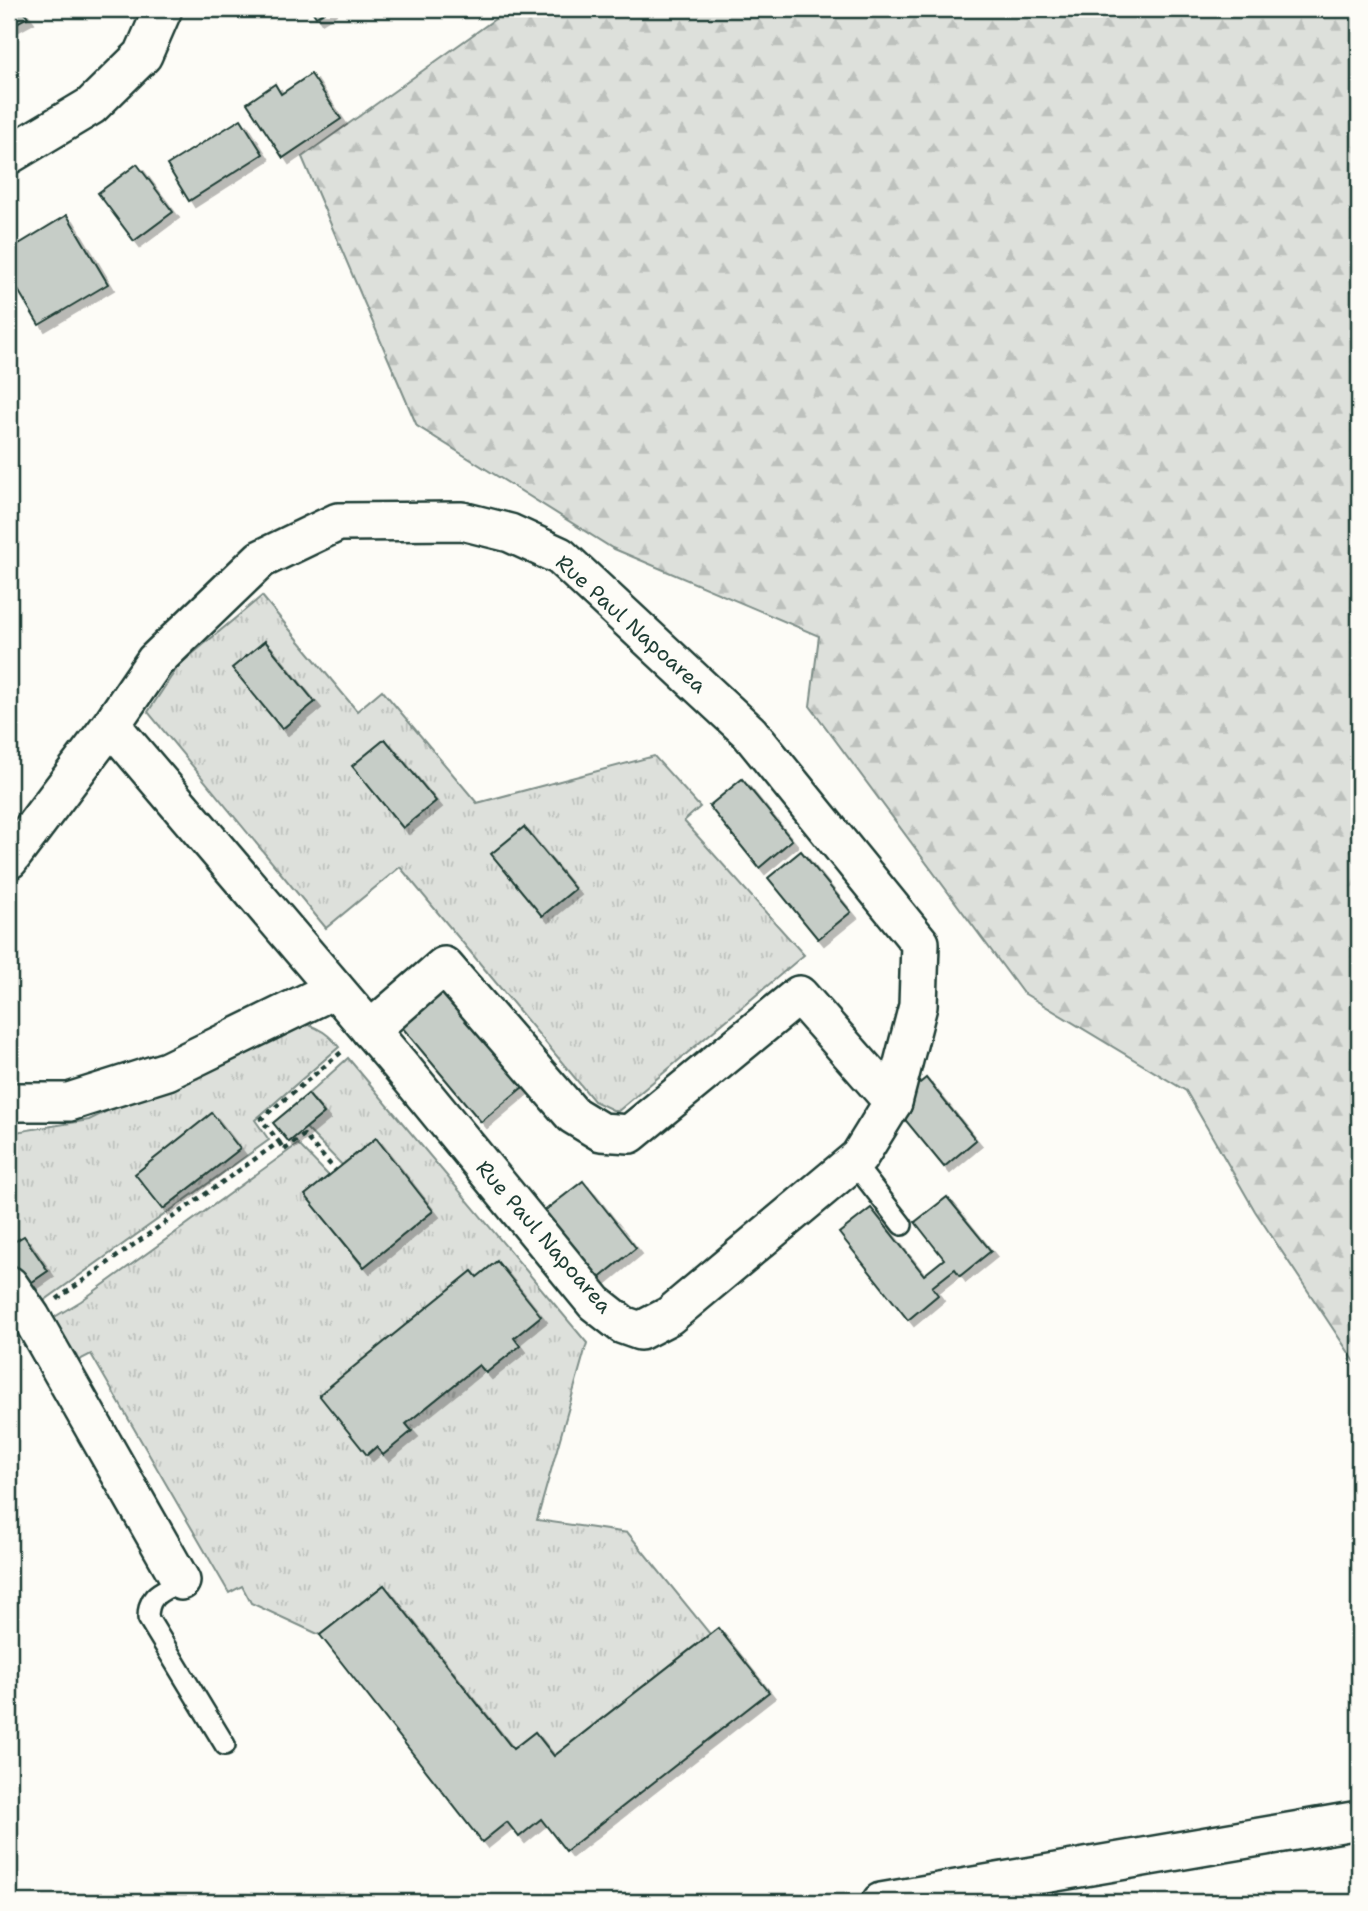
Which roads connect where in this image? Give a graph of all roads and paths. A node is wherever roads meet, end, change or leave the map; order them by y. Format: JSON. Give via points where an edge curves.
{"nodes":[{"id":1,"x":163,"y":9,"type":"edge"},
{"id":2,"x":9,"y":155,"type":"edge"},
{"id":3,"x":111,"y":725,"type":"junction"},
{"id":4,"x":9,"y":860,"type":"edge"},
{"id":5,"x":335,"y":989,"type":"junction"},
{"id":6,"x":370,"y":1030,"type":"junction"},
{"id":7,"x":9,"y":1102,"type":"edge"},
{"id":8,"x":892,"y":1102,"type":"junction"},
{"id":9,"x":279,"y":1142,"type":"junction"},
{"id":10,"x":853,"y":1163,"type":"junction"},
{"id":11,"x":335,"y":1171,"type":"dead end"},
{"id":12,"x":902,"y":1225,"type":"dead end"},
{"id":13,"x":9,"y":1284,"type":"edge"},
{"id":14,"x":31,"y":1317,"type":"junction"},
{"id":15,"x":181,"y":1581,"type":"joint"},
{"id":16,"x":225,"y":1745,"type":"dead end"},
{"id":17,"x":1359,"y":1820,"type":"edge"},
{"id":18,"x":881,"y":1902,"type":"edge"}],
"edges":[{"from":1,"to":2,"type":"street","via":[[143,55],[91,106]]},
{"from":3,"to":4,"type":"street","name":"Rue Paul Napoarea"},
{"from":3,"to":5,"type":"street","name":"Rue Paul Napoarea"},
{"from":3,"to":8,"type":"street","name":"Rue Paul Napoarea","via":[[155,662],[261,559],[338,522],[462,521],[510,533],[560,556],[749,732],[920,943],[918,1006]]},
{"from":5,"to":6,"type":"street","name":"Rue Paul Napoarea"},
{"from":5,"to":7,"type":"street","via":[[167,1071],[69,1102]]},
{"from":6,"to":8,"type":"street","via":[[444,967],[573,1115],[601,1132],[630,1135],[799,995]]},
{"from":6,"to":9,"type":"path","via":[[261,1119]]},
{"from":6,"to":10,"type":"street","name":"Rue Paul Napoarea","via":[[596,1303],[623,1325],[639,1331],[669,1316]]},
{"from":8,"to":10,"type":"street","name":"Rue Paul Napoarea"},
{"from":9,"to":11,"type":"path","via":[[284,1150],[304,1135]]},
{"from":9,"to":14,"type":"path"},
{"from":10,"to":12,"type":"lane"},
{"from":13,"to":14,"type":"street"},
{"from":14,"to":15,"type":"street"},
{"from":15,"to":16,"type":"lane","via":[[151,1598],[148,1618]]},
{"from":17,"to":18,"type":"street"}]}
